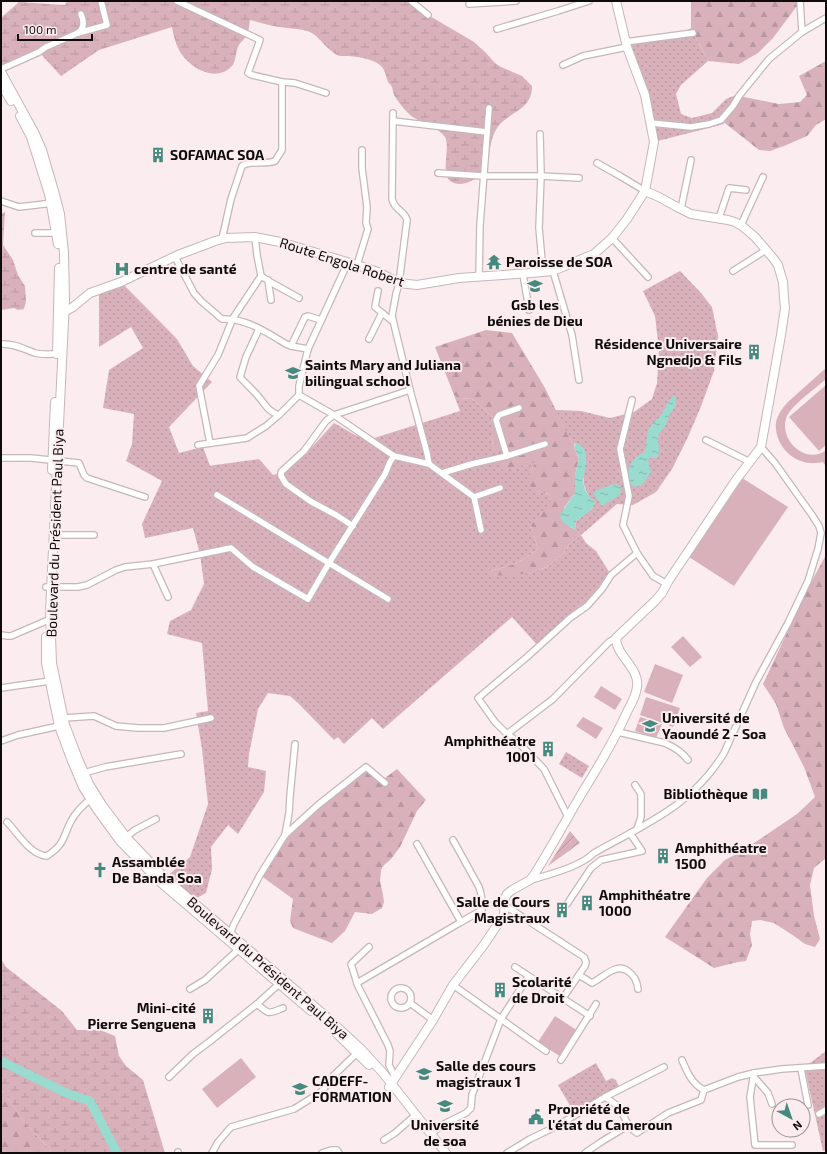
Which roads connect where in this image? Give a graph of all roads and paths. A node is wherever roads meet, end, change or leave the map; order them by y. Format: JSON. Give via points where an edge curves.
{"nodes":[{"id":1,"x":101,"y":1,"type":"edge"},
{"id":2,"x":177,"y":1,"type":"edge"},
{"id":3,"x":411,"y":1,"type":"edge"},
{"id":4,"x":516,"y":1,"type":"edge"},
{"id":5,"x":589,"y":1,"type":"edge"},
{"id":6,"x":616,"y":1,"type":"edge"},
{"id":7,"x":800,"y":1,"type":"edge"},
{"id":8,"x":469,"y":4,"type":"dead end"},
{"id":9,"x":81,"y":14,"type":"dead end"},
{"id":10,"x":428,"y":15,"type":"dead end"},
{"id":11,"x":826,"y":18,"type":"edge"},
{"id":12,"x":497,"y":29,"type":"dead end"},
{"id":13,"x":802,"y":32,"type":"junction"},
{"id":14,"x":78,"y":33,"type":"junction"},
{"id":15,"x":693,"y":33,"type":"dead end"},
{"id":16,"x":626,"y":45,"type":"junction"},
{"id":17,"x":563,"y":65,"type":"dead end"},
{"id":18,"x":1,"y":71,"type":"edge"},
{"id":19,"x":282,"y":82,"type":"junction"},
{"id":20,"x":2,"y":90,"type":"edge"},
{"id":21,"x":326,"y":93,"type":"dead end"},
{"id":22,"x":489,"y":108,"type":"dead end"},
{"id":23,"x":393,"y":113,"type":"dead end"},
{"id":24,"x":393,"y":121,"type":"junction"},
{"id":25,"x":650,"y":123,"type":"junction"},
{"id":26,"x":487,"y":132,"type":"junction"},
{"id":27,"x":540,"y":134,"type":"dead end"},
{"id":28,"x":362,"y":150,"type":"dead end"},
{"id":29,"x":691,"y":160,"type":"dead end"},
{"id":30,"x":597,"y":163,"type":"dead end"},
{"id":31,"x":438,"y":173,"type":"dead end"},
{"id":32,"x":483,"y":176,"type":"junction"},
{"id":33,"x":541,"y":176,"type":"junction"},
{"id":34,"x":763,"y":177,"type":"dead end"},
{"id":35,"x":579,"y":178,"type":"dead end"},
{"id":36,"x":746,"y":190,"type":"dead end"},
{"id":37,"x":645,"y":191,"type":"junction"},
{"id":38,"x":1,"y":202,"type":"edge"},
{"id":39,"x":54,"y":203,"type":"junction"},
{"id":40,"x":682,"y":209,"type":"junction"},
{"id":41,"x":719,"y":218,"type":"junction"},
{"id":42,"x":741,"y":226,"type":"junction"},
{"id":43,"x":35,"y":233,"type":"dead end"},
{"id":44,"x":56,"y":233,"type":"junction"},
{"id":45,"x":255,"y":237,"type":"junction"},
{"id":46,"x":612,"y":238,"type":"junction"},
{"id":47,"x":222,"y":239,"type":"junction"},
{"id":48,"x":766,"y":250,"type":"junction"},
{"id":49,"x":176,"y":257,"type":"junction"},
{"id":50,"x":348,"y":262,"type":"junction"},
{"id":51,"x":357,"y":265,"type":"junction"},
{"id":52,"x":553,"y":271,"type":"junction"},
{"id":53,"x":732,"y":271,"type":"dead end"},
{"id":54,"x":543,"y":272,"type":"junction"},
{"id":55,"x":524,"y":274,"type":"junction"},
{"id":56,"x":261,"y":276,"type":"junction"},
{"id":57,"x":479,"y":277,"type":"junction"},
{"id":58,"x":648,"y":277,"type":"dead end"},
{"id":59,"x":268,"y":280,"type":"junction"},
{"id":60,"x":399,"y":283,"type":"junction"},
{"id":61,"x":378,"y":291,"type":"dead end"},
{"id":62,"x":299,"y":298,"type":"dead end"},
{"id":63,"x":271,"y":300,"type":"dead end"},
{"id":64,"x":529,"y":310,"type":"dead end"},
{"id":65,"x":62,"y":313,"type":"junction"},
{"id":66,"x":382,"y":313,"type":"junction"},
{"id":67,"x":232,"y":318,"type":"junction"},
{"id":68,"x":321,"y":320,"type":"junction"},
{"id":69,"x":392,"y":320,"type":"junction"},
{"id":70,"x":259,"y":329,"type":"junction"},
{"id":71,"x":369,"y":339,"type":"dead end"},
{"id":72,"x":1,"y":344,"type":"edge"},
{"id":73,"x":291,"y":346,"type":"junction"},
{"id":74,"x":308,"y":349,"type":"junction"},
{"id":75,"x":57,"y":354,"type":"junction"},
{"id":76,"x":579,"y":380,"type":"dead end"},
{"id":77,"x":410,"y":390,"type":"junction"},
{"id":78,"x":299,"y":395,"type":"junction"},
{"id":79,"x":632,"y":400,"type":"dead end"},
{"id":80,"x":519,"y":408,"type":"dead end"},
{"id":81,"x":279,"y":415,"type":"junction"},
{"id":82,"x":334,"y":415,"type":"junction"},
{"id":83,"x":706,"y":440,"type":"dead end"},
{"id":84,"x":210,"y":443,"type":"junction"},
{"id":85,"x":545,"y":444,"type":"dead end"},
{"id":86,"x":198,"y":445,"type":"dead end"},
{"id":87,"x":761,"y":447,"type":"junction"},
{"id":88,"x":394,"y":456,"type":"junction"},
{"id":89,"x":506,"y":456,"type":"junction"},
{"id":90,"x":1,"y":458,"type":"edge"},
{"id":91,"x":55,"y":460,"type":"junction"},
{"id":92,"x":750,"y":462,"type":"junction"},
{"id":93,"x":428,"y":464,"type":"junction"},
{"id":94,"x":442,"y":473,"type":"junction"},
{"id":95,"x":500,"y":488,"type":"dead end"},
{"id":96,"x":217,"y":495,"type":"dead end"},
{"id":97,"x":145,"y":497,"type":"dead end"},
{"id":98,"x":474,"y":497,"type":"junction"},
{"id":99,"x":353,"y":526,"type":"junction"},
{"id":100,"x":481,"y":530,"type":"dead end"},
{"id":101,"x":54,"y":535,"type":"junction"},
{"id":102,"x":94,"y":535,"type":"dead end"},
{"id":103,"x":637,"y":553,"type":"junction"},
{"id":104,"x":329,"y":563,"type":"junction"},
{"id":105,"x":152,"y":564,"type":"junction"},
{"id":106,"x":667,"y":584,"type":"junction"},
{"id":107,"x":49,"y":587,"type":"junction"},
{"id":108,"x":168,"y":597,"type":"dead end"},
{"id":109,"x":388,"y":599,"type":"dead end"},
{"id":110,"x":46,"y":621,"type":"junction"},
{"id":111,"x":1,"y":635,"type":"edge"},
{"id":112,"x":616,"y":638,"type":"junction"},
{"id":113,"x":50,"y":681,"type":"junction"},
{"id":114,"x":1,"y":688,"type":"edge"},
{"id":115,"x":64,"y":718,"type":"junction"},
{"id":116,"x":211,"y":718,"type":"dead end"},
{"id":117,"x":59,"y":726,"type":"junction"},
{"id":118,"x":618,"y":732,"type":"junction"},
{"id":119,"x":507,"y":734,"type":"junction"},
{"id":120,"x":1,"y":741,"type":"edge"},
{"id":121,"x":295,"y":744,"type":"dead end"},
{"id":122,"x":181,"y":754,"type":"dead end"},
{"id":123,"x":688,"y":760,"type":"dead end"},
{"id":124,"x":84,"y":773,"type":"junction"},
{"id":125,"x":385,"y":783,"type":"dead end"},
{"id":126,"x":635,"y":785,"type":"dead end"},
{"id":127,"x":93,"y":797,"type":"junction"},
{"id":128,"x":568,"y":817,"type":"junction"},
{"id":129,"x":156,"y":819,"type":"dead end"},
{"id":130,"x":8,"y":822,"type":"dead end"},
{"id":131,"x":637,"y":829,"type":"junction"},
{"id":132,"x":630,"y":833,"type":"junction"},
{"id":133,"x":285,"y":835,"type":"junction"},
{"id":134,"x":126,"y":837,"type":"junction"},
{"id":135,"x":453,"y":840,"type":"dead end"},
{"id":136,"x":416,"y":844,"type":"dead end"},
{"id":137,"x":530,"y":880,"type":"junction"},
{"id":138,"x":567,"y":904,"type":"dead end"},
{"id":139,"x":504,"y":905,"type":"junction"},
{"id":140,"x":461,"y":922,"type":"junction"},
{"id":141,"x":230,"y":934,"type":"junction"},
{"id":142,"x":369,"y":947,"type":"dead end"},
{"id":143,"x":239,"y":949,"type":"junction"},
{"id":144,"x":514,"y":967,"type":"dead end"},
{"id":145,"x":579,"y":975,"type":"junction"},
{"id":146,"x":528,"y":977,"type":"junction"},
{"id":147,"x":357,"y":983,"type":"junction"},
{"id":148,"x":278,"y":984,"type":"junction"},
{"id":149,"x":453,"y":985,"type":"junction"},
{"id":150,"x":638,"y":988,"type":"dead end"},
{"id":151,"x":190,"y":989,"type":"dead end"},
{"id":152,"x":563,"y":998,"type":"junction"},
{"id":153,"x":410,"y":1003,"type":"dead end"},
{"id":154,"x":257,"y":1004,"type":"junction"},
{"id":155,"x":596,"y":1004,"type":"dead end"},
{"id":156,"x":284,"y":1008,"type":"dead end"},
{"id":157,"x":590,"y":1016,"type":"junction"},
{"id":158,"x":501,"y":1019,"type":"junction"},
{"id":159,"x":433,"y":1020,"type":"junction"},
{"id":160,"x":546,"y":1051,"type":"dead end"},
{"id":161,"x":357,"y":1053,"type":"junction"},
{"id":162,"x":561,"y":1060,"type":"dead end"},
{"id":163,"x":682,"y":1060,"type":"dead end"},
{"id":164,"x":826,"y":1066,"type":"edge"},
{"id":165,"x":664,"y":1067,"type":"dead end"},
{"id":166,"x":801,"y":1069,"type":"junction"},
{"id":167,"x":754,"y":1075,"type":"junction"},
{"id":168,"x":169,"y":1077,"type":"dead end"},
{"id":169,"x":392,"y":1083,"type":"junction"},
{"id":170,"x":704,"y":1090,"type":"junction"},
{"id":171,"x":605,"y":1097,"type":"junction"},
{"id":172,"x":807,"y":1098,"type":"edge"},
{"id":173,"x":771,"y":1102,"type":"edge"},
{"id":174,"x":826,"y":1110,"type":"edge"},
{"id":175,"x":819,"y":1114,"type":"dead end"},
{"id":176,"x":412,"y":1118,"type":"junction"},
{"id":177,"x":629,"y":1125,"type":"junction"},
{"id":178,"x":431,"y":1134,"type":"junction"},
{"id":179,"x":384,"y":1140,"type":"dead end"},
{"id":180,"x":792,"y":1145,"type":"dead end"},
{"id":181,"x":212,"y":1153,"type":"edge"},
{"id":182,"x":322,"y":1153,"type":"edge"},
{"id":183,"x":339,"y":1153,"type":"edge"},
{"id":184,"x":440,"y":1153,"type":"edge"},
{"id":185,"x":446,"y":1153,"type":"edge"},
{"id":186,"x":507,"y":1153,"type":"edge"},
{"id":187,"x":585,"y":1153,"type":"edge"}],
"edges":[{"from":1,"to":14,"type":"street","via":[[107,26]]},
{"from":2,"to":19,"type":"street","via":[[260,40],[248,73]]},
{"from":3,"to":10,"type":"street"},
{"from":4,"to":8,"type":"street"},
{"from":5,"to":12,"type":"street"},
{"from":6,"to":16,"type":"main road","name":"Route Engola Robert"},
{"from":7,"to":13,"type":"street"},
{"from":9,"to":14,"type":"street","via":[[83,28]]},
{"from":11,"to":13,"type":"street"},
{"from":13,"to":25,"type":"street","via":[[769,59],[721,120],[691,127]]},
{"from":14,"to":18,"type":"street"},
{"from":15,"to":16,"type":"street"},
{"from":16,"to":17,"type":"street","via":[[583,56]]},
{"from":16,"to":25,"type":"main road","name":"Route Engola Robert","via":[[645,95]]},
{"from":18,"to":39,"type":"main road","via":[[42,150]]},
{"from":19,"to":21,"type":"street","via":[[295,83]]},
{"from":19,"to":47,"type":"street","via":[[282,150],[275,162],[247,163],[242,166],[230,198]]},
{"from":20,"to":39,"type":"main road","via":[[31,137]]},
{"from":22,"to":26,"type":"street"},
{"from":23,"to":24,"type":"street"},
{"from":24,"to":26,"type":"street"},
{"from":24,"to":60,"type":"street","via":[[392,199],[395,207],[407,220]]},
{"from":25,"to":37,"type":"main road","name":"Route Engola Robert","via":[[654,142]]},
{"from":26,"to":32,"type":"street"},
{"from":27,"to":33,"type":"street"},
{"from":28,"to":51,"type":"street","via":[[368,230]]},
{"from":29,"to":40,"type":"street"},
{"from":30,"to":37,"type":"street"},
{"from":31,"to":32,"type":"street"},
{"from":32,"to":33,"type":"street"},
{"from":32,"to":57,"type":"street"},
{"from":33,"to":35,"type":"street"},
{"from":33,"to":54,"type":"street","via":[[539,228]]},
{"from":34,"to":42,"type":"street"},
{"from":36,"to":41,"type":"street","via":[[729,188]]},
{"from":37,"to":40,"type":"main road"},
{"from":37,"to":46,"type":"main road","name":"Route Engola Robert"},
{"from":38,"to":39,"type":"street","via":[[19,207]]},
{"from":39,"to":44,"type":"main road"},
{"from":39,"to":65,"type":"main road","via":[[60,214],[64,254]]},
{"from":40,"to":41,"type":"main road","via":[[691,214]]},
{"from":41,"to":42,"type":"main road"},
{"from":42,"to":48,"type":"main road"},
{"from":43,"to":44,"type":"street"},
{"from":44,"to":65,"type":"main road","via":[[60,254]]},
{"from":45,"to":47,"type":"main road","name":"Route Engola Robert"},
{"from":45,"to":50,"type":"main road","name":"Route Engola Robert"},
{"from":45,"to":56,"type":"street"},
{"from":46,"to":52,"type":"main road","name":"Route Engola Robert","via":[[594,254]]},
{"from":46,"to":58,"type":"street"},
{"from":47,"to":49,"type":"main road","name":"Route Engola Robert"},
{"from":48,"to":53,"type":"street"},
{"from":48,"to":87,"type":"main road","via":[[778,265],[785,304]]},
{"from":49,"to":65,"type":"main road","name":"Route Engola Robert","via":[[90,293]]},
{"from":49,"to":67,"type":"street","via":[[194,293],[201,301],[222,319]]},
{"from":50,"to":51,"type":"main road","name":"Route Engola Robert"},
{"from":50,"to":68,"type":"street"},
{"from":51,"to":60,"type":"main road","name":"Route Engola Robert"},
{"from":52,"to":54,"type":"main road","name":"Route Engola Robert"},
{"from":52,"to":76,"type":"street","via":[[572,335]]},
{"from":54,"to":55,"type":"main road","name":"Route Engola Robert"},
{"from":55,"to":57,"type":"main road","name":"Route Engola Robert"},
{"from":55,"to":64,"type":"street"},
{"from":56,"to":59,"type":"street"},
{"from":56,"to":67,"type":"street"},
{"from":57,"to":60,"type":"main road","name":"Route Engola Robert","via":[[423,285]]},
{"from":59,"to":62,"type":"street"},
{"from":59,"to":63,"type":"street"},
{"from":60,"to":69,"type":"street"},
{"from":61,"to":66,"type":"street","via":[[375,307]]},
{"from":65,"to":75,"type":"main road","name":"Boulevard du Président Paul Biya"},
{"from":65,"to":91,"type":"main road","name":"Boulevard du Président Paul Biya"},
{"from":66,"to":69,"type":"street"},
{"from":66,"to":71,"type":"street"},
{"from":67,"to":70,"type":"street"},
{"from":67,"to":84,"type":"street","via":[[218,355],[199,386]]},
{"from":68,"to":73,"type":"street","via":[[305,317]]},
{"from":68,"to":74,"type":"street"},
{"from":69,"to":77,"type":"street"},
{"from":70,"to":73,"type":"street"},
{"from":70,"to":81,"type":"street","via":[[240,377],[272,413]]},
{"from":72,"to":75,"type":"street","via":[[17,346],[38,354]]},
{"from":73,"to":74,"type":"street"},
{"from":74,"to":78,"type":"street","via":[[298,386]]},
{"from":75,"to":91,"type":"main road","name":"Boulevard du Président Paul Biya"},
{"from":77,"to":82,"type":"street"},
{"from":77,"to":93,"type":"street"},
{"from":78,"to":81,"type":"street"},
{"from":78,"to":82,"type":"street"},
{"from":79,"to":103,"type":"street","via":[[620,449],[629,496],[623,525]]},
{"from":80,"to":89,"type":"street","via":[[499,415],[496,420]]},
{"from":81,"to":84,"type":"street","via":[[247,438]]},
{"from":82,"to":88,"type":"street"},
{"from":82,"to":99,"type":"street","via":[[326,421],[304,451],[280,474],[286,484],[297,493]]},
{"from":83,"to":92,"type":"street"},
{"from":84,"to":86,"type":"street"},
{"from":85,"to":89,"type":"street"},
{"from":87,"to":92,"type":"main road"},
{"from":87,"to":131,"type":"street","via":[[819,526],[818,549],[813,567],[801,598],[756,682],[732,738],[717,764],[687,797]]},
{"from":88,"to":93,"type":"street"},
{"from":88,"to":99,"type":"street","via":[[386,474]]},
{"from":89,"to":94,"type":"street"},
{"from":90,"to":91,"type":"street"},
{"from":91,"to":97,"type":"street","via":[[79,463],[87,478]]},
{"from":91,"to":101,"type":"main road","name":"Boulevard du Président Paul Biya"},
{"from":91,"to":107,"type":"main road","name":"Boulevard du Président Paul Biya"},
{"from":92,"to":106,"type":"main road"},
{"from":93,"to":94,"type":"street"},
{"from":94,"to":98,"type":"street"},
{"from":95,"to":98,"type":"street"},
{"from":96,"to":104,"type":"street"},
{"from":98,"to":100,"type":"street"},
{"from":99,"to":104,"type":"street"},
{"from":101,"to":102,"type":"street"},
{"from":101,"to":107,"type":"main road","name":"Boulevard du Président Paul Biya"},
{"from":103,"to":106,"type":"street","via":[[653,576]]},
{"from":103,"to":119,"type":"street","via":[[611,575],[587,606],[478,698]]},
{"from":104,"to":105,"type":"street","via":[[308,599],[254,567],[231,548]]},
{"from":104,"to":109,"type":"street"},
{"from":105,"to":107,"type":"street","via":[[121,568],[87,585]]},
{"from":105,"to":108,"type":"street"},
{"from":106,"to":112,"type":"main road","via":[[655,601]]},
{"from":107,"to":110,"type":"main road","name":"Boulevard du Président Paul Biya"},
{"from":107,"to":115,"type":"main road","name":"Boulevard du Président Paul Biya","via":[[52,663]]},
{"from":110,"to":111,"type":"street","via":[[11,636]]},
{"from":110,"to":113,"type":"main road","name":"Boulevard du Président Paul Biya","via":[[46,663]]},
{"from":112,"to":118,"type":"main road","via":[[638,682],[634,698]]},
{"from":112,"to":119,"type":"street","via":[[553,699]]},
{"from":113,"to":114,"type":"street"},
{"from":113,"to":117,"type":"main road","name":"Boulevard du Président Paul Biya"},
{"from":115,"to":116,"type":"street","via":[[94,716],[116,726],[164,728]]},
{"from":115,"to":124,"type":"main road","name":"Boulevard du Président Paul Biya"},
{"from":117,"to":120,"type":"street"},
{"from":117,"to":127,"type":"main road","name":"Boulevard du Président Paul Biya","via":[[84,787]]},
{"from":118,"to":123,"type":"street","via":[[671,745]]},
{"from":118,"to":128,"type":"main road"},
{"from":119,"to":128,"type":"street","via":[[544,769]]},
{"from":121,"to":133,"type":"street"},
{"from":122,"to":124,"type":"street"},
{"from":124,"to":127,"type":"main road","name":"Boulevard du Président Paul Biya"},
{"from":125,"to":133,"type":"street","via":[[366,767]]},
{"from":126,"to":131,"type":"street","via":[[641,794],[641,817]]},
{"from":127,"to":130,"type":"street","via":[[76,813],[60,846],[46,856],[41,856],[30,848]]},
{"from":127,"to":134,"type":"main road","name":"Boulevard du Président Paul Biya"},
{"from":127,"to":143,"type":"main road","name":"Boulevard du Président Paul Biya","via":[[96,808],[120,841],[160,882]]},
{"from":128,"to":137,"type":"main road"},
{"from":129,"to":134,"type":"street"},
{"from":131,"to":132,"type":"street"},
{"from":132,"to":137,"type":"street","via":[[588,858]]},
{"from":132,"to":138,"type":"street","via":[[642,851],[601,860],[591,868]]},
{"from":133,"to":141,"type":"street","via":[[260,875]]},
{"from":134,"to":141,"type":"main road","name":"Boulevard du Président Paul Biya","via":[[165,878]]},
{"from":135,"to":140,"type":"street","via":[[479,888],[483,903],[482,910]]},
{"from":136,"to":140,"type":"street"},
{"from":137,"to":139,"type":"main road","via":[[507,894]]},
{"from":139,"to":145,"type":"street","via":[[584,957],[585,966]]},
{"from":139,"to":149,"type":"main road","via":[[504,915]]},
{"from":140,"to":147,"type":"street"},
{"from":141,"to":169,"type":"main road","name":"Boulevard du Président Paul Biya","via":[[321,1012],[362,1050]]},
{"from":142,"to":147,"type":"street","via":[[352,964]]},
{"from":143,"to":148,"type":"main road","name":"Boulevard du Président Paul Biya"},
{"from":143,"to":151,"type":"street"},
{"from":144,"to":146,"type":"street"},
{"from":145,"to":150,"type":"street","via":[[592,983],[620,968],[635,978]]},
{"from":145,"to":152,"type":"street"},
{"from":146,"to":152,"type":"street"},
{"from":146,"to":158,"type":"street"},
{"from":147,"to":169,"type":"street","via":[[390,1050]]},
{"from":148,"to":154,"type":"street"},
{"from":148,"to":161,"type":"main road","name":"Boulevard du Président Paul Biya"},
{"from":149,"to":158,"type":"street"},
{"from":149,"to":159,"type":"main road"},
{"from":152,"to":157,"type":"street"},
{"from":153,"to":159,"type":"street"},
{"from":154,"to":156,"type":"street","via":[[270,1013]]},
{"from":154,"to":168,"type":"street","via":[[193,1054]]},
{"from":155,"to":157,"type":"street"},
{"from":157,"to":162,"type":"street"},
{"from":158,"to":160,"type":"street"},
{"from":158,"to":178,"type":"street","via":[[472,1095],[471,1108]]},
{"from":159,"to":169,"type":"main road"},
{"from":161,"to":169,"type":"main road","name":"Boulevard du Président Paul Biya","via":[[380,1076]]},
{"from":161,"to":181,"type":"street","via":[[318,1094],[294,1109],[231,1127]]},
{"from":163,"to":170,"type":"street","via":[[691,1080]]},
{"from":164,"to":166,"type":"street"},
{"from":165,"to":171,"type":"street"},
{"from":166,"to":167,"type":"street"},
{"from":166,"to":172,"type":"street"},
{"from":167,"to":170,"type":"street","via":[[738,1077]]},
{"from":167,"to":173,"type":"street"},
{"from":167,"to":180,"type":"street","via":[[750,1097],[755,1145]]},
{"from":169,"to":176,"type":"main road","name":"Boulevard du Président Paul Biya"},
{"from":169,"to":178,"type":"main road","name":"Boulevard du Président Paul Biya"},
{"from":170,"to":177,"type":"street","via":[[701,1100],[668,1113],[639,1132],[635,1132]]},
{"from":171,"to":177,"type":"street","via":[[617,1106]]},
{"from":171,"to":186,"type":"street"},
{"from":174,"to":175,"type":"street"},
{"from":176,"to":179,"type":"street"},
{"from":176,"to":184,"type":"main road","name":"Boulevard du Président Paul Biya"},
{"from":177,"to":187,"type":"street"},
{"from":178,"to":185,"type":"main road","name":"Boulevard du Président Paul Biya"},
{"from":182,"to":183,"type":"street","via":[[331,1150],[337,1150]]}]}
